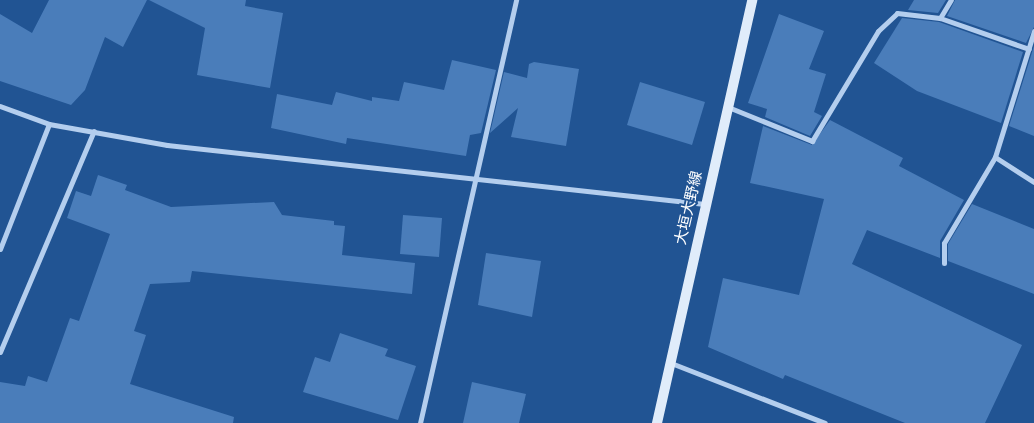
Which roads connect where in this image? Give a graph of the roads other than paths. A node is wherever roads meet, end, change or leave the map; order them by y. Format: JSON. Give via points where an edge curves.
{"nodes":[{"id":1,"x":516,"y":0,"type":"edge"},
{"id":2,"x":752,"y":0,"type":"edge"},
{"id":3,"x":951,"y":0,"type":"edge"},
{"id":4,"x":940,"y":18,"type":"junction"},
{"id":5,"x":1034,"y":31,"type":"edge"},
{"id":6,"x":1029,"y":49,"type":"junction"},
{"id":7,"x":0,"y":106,"type":"edge"},
{"id":8,"x":728,"y":106,"type":"junction"},
{"id":9,"x":49,"y":124,"type":"junction"},
{"id":10,"x":94,"y":131,"type":"junction"},
{"id":11,"x":995,"y":157,"type":"junction"},
{"id":12,"x":475,"y":180,"type":"junction"},
{"id":13,"x":1034,"y":182,"type":"edge"},
{"id":14,"x":705,"y":204,"type":"junction"},
{"id":15,"x":0,"y":249,"type":"edge"},
{"id":16,"x":944,"y":263,"type":"dead end"},
{"id":17,"x":0,"y":352,"type":"edge"},
{"id":18,"x":671,"y":363,"type":"junction"},
{"id":19,"x":420,"y":423,"type":"edge"},
{"id":20,"x":657,"y":423,"type":"edge"},
{"id":21,"x":825,"y":423,"type":"edge"}],
"edges":[{"from":1,"to":12,"type":"street"},
{"from":2,"to":8,"type":"main road","name":"大垣大野線"},
{"from":3,"to":4,"type":"street"},
{"from":4,"to":6,"type":"street"},
{"from":4,"to":8,"type":"street","via":[[897,13],[878,31],[812,141]]},
{"from":5,"to":6,"type":"street"},
{"from":6,"to":11,"type":"street"},
{"from":7,"to":9,"type":"street"},
{"from":8,"to":14,"type":"main road","name":"大垣大野線"},
{"from":9,"to":10,"type":"street"},
{"from":9,"to":15,"type":"street"},
{"from":10,"to":12,"type":"street","via":[[167,145]]},
{"from":10,"to":17,"type":"street"},
{"from":11,"to":13,"type":"street"},
{"from":11,"to":16,"type":"street","via":[[944,243]]},
{"from":12,"to":14,"type":"street"},
{"from":12,"to":19,"type":"street"},
{"from":14,"to":18,"type":"main road","name":"大垣大野線"},
{"from":18,"to":20,"type":"main road","name":"大垣大野線"},
{"from":18,"to":21,"type":"street"}]}
